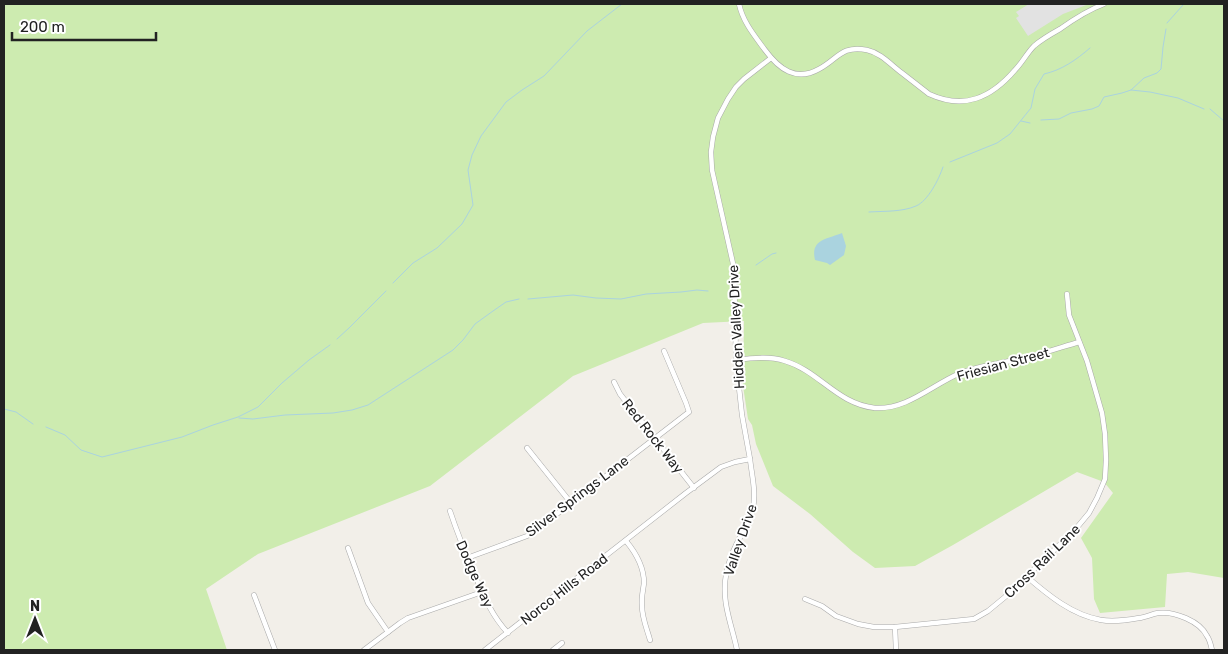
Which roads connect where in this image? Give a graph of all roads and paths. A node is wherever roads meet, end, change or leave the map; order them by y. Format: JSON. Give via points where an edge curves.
{"nodes":[{"id":1,"x":739,"y":4,"type":"edge"},
{"id":2,"x":1104,"y":4,"type":"edge"},
{"id":3,"x":771,"y":58,"type":"junction"},
{"id":4,"x":1068,"y":294,"type":"dead end"},
{"id":5,"x":1079,"y":342,"type":"junction"},
{"id":6,"x":664,"y":351,"type":"dead end"},
{"id":7,"x":736,"y":360,"type":"junction"},
{"id":8,"x":614,"y":382,"type":"dead end"},
{"id":9,"x":655,"y":438,"type":"junction"},
{"id":10,"x":527,"y":448,"type":"dead end"},
{"id":11,"x":750,"y":459,"type":"junction"},
{"id":12,"x":694,"y":488,"type":"junction"},
{"id":13,"x":571,"y":503,"type":"junction"},
{"id":14,"x":450,"y":511,"type":"dead end"},
{"id":15,"x":626,"y":541,"type":"junction"},
{"id":16,"x":348,"y":548,"type":"dead end"},
{"id":17,"x":467,"y":558,"type":"junction"},
{"id":18,"x":1026,"y":576,"type":"junction"},
{"id":19,"x":482,"y":592,"type":"junction"},
{"id":20,"x":254,"y":595,"type":"dead end"},
{"id":21,"x":806,"y":599,"type":"dead end"},
{"id":22,"x":895,"y":627,"type":"junction"},
{"id":23,"x":388,"y":632,"type":"junction"},
{"id":24,"x":508,"y":633,"type":"junction"},
{"id":25,"x":650,"y":640,"type":"dead end"},
{"id":26,"x":562,"y":643,"type":"dead end"},
{"id":27,"x":275,"y":650,"type":"edge"},
{"id":28,"x":364,"y":650,"type":"edge"},
{"id":29,"x":485,"y":650,"type":"edge"},
{"id":30,"x":553,"y":650,"type":"edge"},
{"id":31,"x":737,"y":650,"type":"edge"},
{"id":32,"x":896,"y":650,"type":"edge"},
{"id":33,"x":1212,"y":650,"type":"edge"}],
"edges":[{"from":1,"to":3,"type":"street","via":[[748,27]]},
{"from":2,"to":3,"type":"street","via":[[1039,43],[998,87],[974,100],[952,101],[929,94],[882,57],[868,50],[844,52],[807,74],[787,72]]},
{"from":3,"to":7,"type":"street","name":"Hidden Valley Drive","via":[[744,79],[728,99],[718,118],[711,152],[712,170],[734,268]]},
{"from":4,"to":5,"type":"street","name":"Cross Rail Lane","via":[[1069,315]]},
{"from":5,"to":7,"type":"street","name":"Friesian Street","via":[[958,374],[888,408],[860,405],[845,399],[785,360]]},
{"from":5,"to":18,"type":"street","name":"Cross Rail Lane","via":[[1102,413],[1106,443],[1105,479],[1089,513]]},
{"from":6,"to":9,"type":"street","name":"Silver Springs Lane","via":[[689,412]]},
{"from":7,"to":11,"type":"street","name":"Hidden Valley Drive"},
{"from":8,"to":9,"type":"street","name":"Red Rock Way"},
{"from":9,"to":12,"type":"street","name":"Red Rock Way"},
{"from":9,"to":13,"type":"street","name":"Silver Springs Lane"},
{"from":10,"to":13,"type":"street"},
{"from":11,"to":12,"type":"street","via":[[721,467]]},
{"from":11,"to":31,"type":"street","name":"Valley Drive","via":[[754,488],[752,512],[729,563],[725,588]]},
{"from":12,"to":15,"type":"street","name":"Norco Hills Road"},
{"from":13,"to":17,"type":"street","name":"Silver Springs Lane","via":[[528,536]]},
{"from":14,"to":17,"type":"street","name":"Dodge Way"},
{"from":15,"to":24,"type":"street","name":"Norco Hills Road"},
{"from":15,"to":25,"type":"street","via":[[642,569],[643,617]]},
{"from":16,"to":23,"type":"street","via":[[368,603]]},
{"from":17,"to":19,"type":"street","name":"Dodge Way"},
{"from":18,"to":22,"type":"street","name":"Cross Rail Lane","via":[[1005,597],[974,619]]},
{"from":18,"to":33,"type":"street","via":[[1048,596],[1086,616],[1120,620],[1162,613],[1192,620],[1207,634]]},
{"from":19,"to":23,"type":"street","via":[[408,618]]},
{"from":19,"to":24,"type":"street","name":"Dodge Way"},
{"from":20,"to":27,"type":"street"},
{"from":21,"to":22,"type":"street","name":"Cross Rail Lane","via":[[858,624]]},
{"from":22,"to":32,"type":"street"},
{"from":23,"to":28,"type":"street"},
{"from":24,"to":29,"type":"street","name":"Norco Hills Road"},
{"from":26,"to":30,"type":"street"}]}
